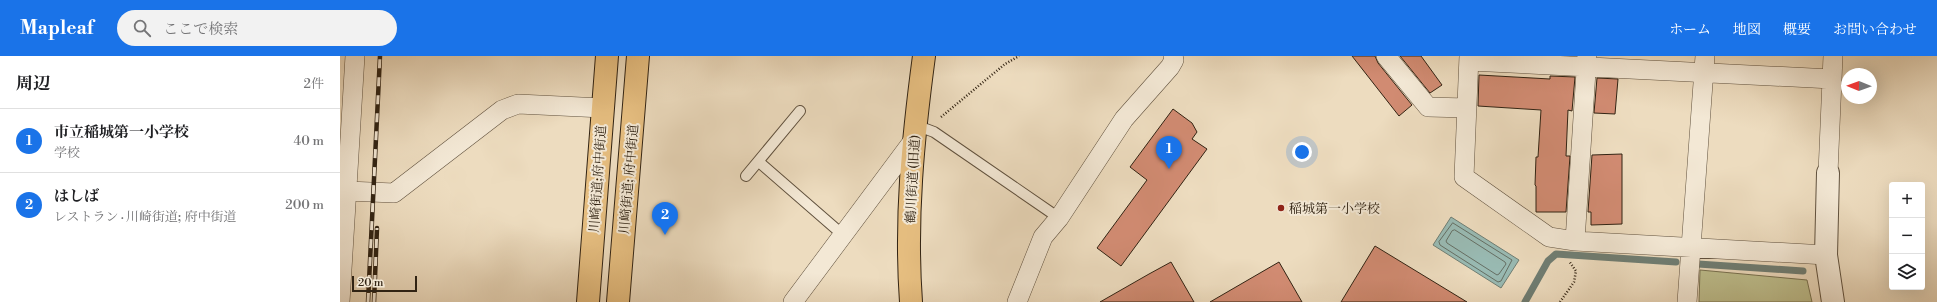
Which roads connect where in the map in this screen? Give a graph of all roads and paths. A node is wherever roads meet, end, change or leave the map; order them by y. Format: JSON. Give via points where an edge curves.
{"nodes":[{"id":1,"x":355,"y":56,"type":"edge"},
{"id":2,"x":607,"y":56,"type":"edge"},
{"id":3,"x":638,"y":56,"type":"edge"},
{"id":4,"x":924,"y":56,"type":"edge"},
{"id":5,"x":1019,"y":56,"type":"edge"},
{"id":6,"x":1173,"y":56,"type":"edge"},
{"id":7,"x":1386,"y":56,"type":"edge"},
{"id":8,"x":1833,"y":56,"type":"edge"},
{"id":9,"x":1469,"y":58,"type":"edge"},
{"id":10,"x":1587,"y":61,"type":"edge"},
{"id":11,"x":1704,"y":64,"type":"edge"},
{"id":12,"x":1832,"y":79,"type":"junction"},
{"id":13,"x":603,"y":108,"type":"junction"},
{"id":14,"x":1467,"y":108,"type":"junction"},
{"id":15,"x":800,"y":112,"type":"dead end"},
{"id":16,"x":918,"y":133,"type":"junction"},
{"id":17,"x":759,"y":162,"type":"junction"},
{"id":18,"x":1828,"y":173,"type":"joint"},
{"id":19,"x":746,"y":176,"type":"dead end"},
{"id":20,"x":347,"y":191,"type":"junction"},
{"id":21,"x":1059,"y":218,"type":"junction"},
{"id":22,"x":843,"y":235,"type":"junction"},
{"id":23,"x":1575,"y":241,"type":"junction"},
{"id":24,"x":1690,"y":247,"type":"junction"},
{"id":25,"x":1826,"y":255,"type":"junction"},
{"id":26,"x":1569,"y":262,"type":"dead end"},
{"id":27,"x":1019,"y":301,"type":"edge"},
{"id":28,"x":340,"y":302,"type":"edge"},
{"id":29,"x":588,"y":302,"type":"edge"},
{"id":30,"x":618,"y":302,"type":"edge"},
{"id":31,"x":793,"y":302,"type":"edge"},
{"id":32,"x":911,"y":302,"type":"edge"},
{"id":33,"x":1560,"y":302,"type":"edge"},
{"id":34,"x":1687,"y":302,"type":"edge"},
{"id":35,"x":1833,"y":302,"type":"edge"}],
"edges":[{"from":1,"to":20,"type":"street"},
{"from":2,"to":13,"type":"main road","name":"川崎街道;府中街道"},
{"from":3,"to":30,"type":"main road","name":"川崎街道; 府中街道"},
{"from":4,"to":16,"type":"main road","name":"鶴川街道 (旧道)"},
{"from":5,"to":16,"type":"path","via":[[1005,64]]},
{"from":6,"to":21,"type":"street","via":[[1174,60],[1170,67],[1124,119]]},
{"from":7,"to":14,"type":"street","via":[[1428,107]]},
{"from":8,"to":12,"type":"street"},
{"from":9,"to":10,"type":"street"},
{"from":9,"to":14,"type":"street"},
{"from":10,"to":11,"type":"street"},
{"from":10,"to":23,"type":"street"},
{"from":11,"to":12,"type":"street"},
{"from":11,"to":24,"type":"street"},
{"from":12,"to":18,"type":"street"},
{"from":13,"to":20,"type":"street","via":[[518,104],[502,110],[394,193]]},
{"from":13,"to":29,"type":"main road","name":"川崎街道;府中街道"},
{"from":14,"to":23,"type":"street","via":[[1464,177],[1550,237]]},
{"from":15,"to":17,"type":"lane"},
{"from":16,"to":21,"type":"lane","via":[[934,132]]},
{"from":16,"to":22,"type":"street"},
{"from":16,"to":32,"type":"main road","name":"鶴川街道 (旧道)","via":[[909,198]]},
{"from":17,"to":19,"type":"lane"},
{"from":17,"to":22,"type":"lane"},
{"from":18,"to":25,"type":"street"},
{"from":20,"to":28,"type":"street"},
{"from":21,"to":27,"type":"street","via":[[1043,236]]},
{"from":22,"to":31,"type":"street"},
{"from":23,"to":24,"type":"street"},
{"from":24,"to":25,"type":"street"},
{"from":24,"to":34,"type":"street"},
{"from":25,"to":35,"type":"street"},
{"from":26,"to":33,"type":"path","via":[[1576,271],[1574,282]]}]}
